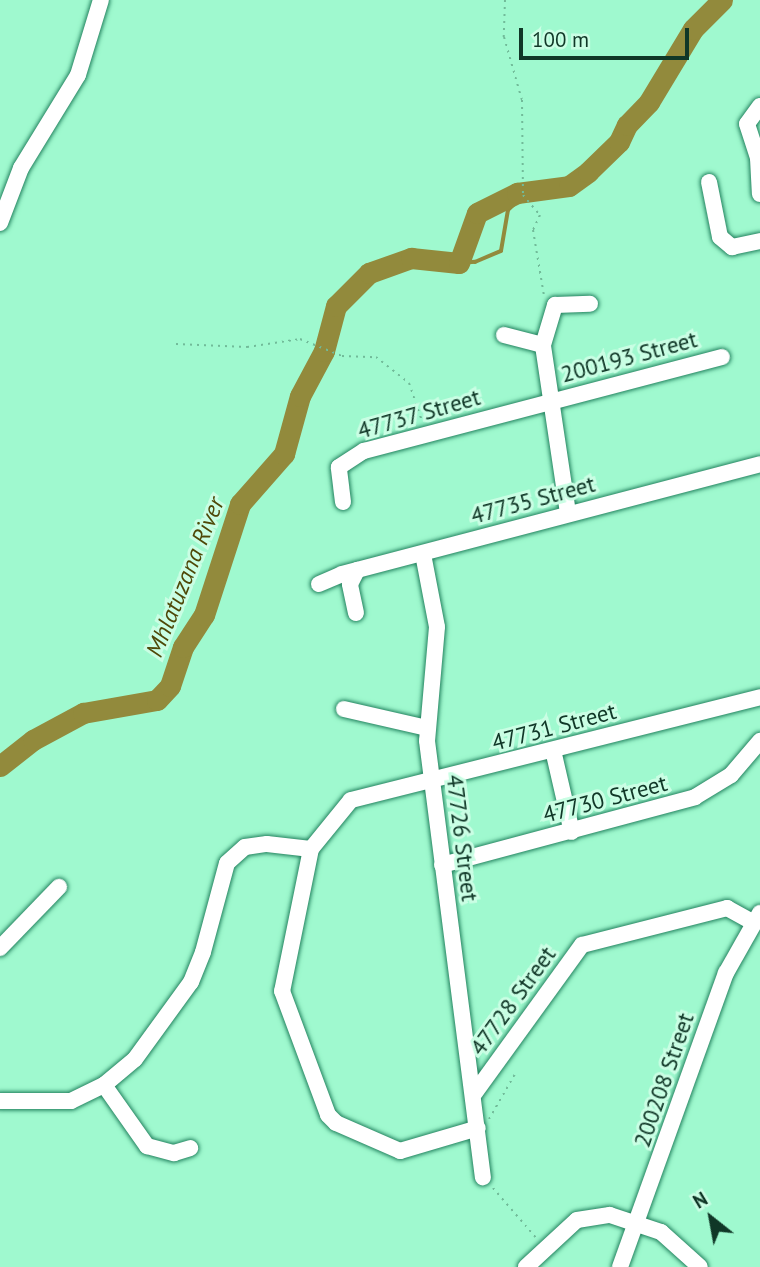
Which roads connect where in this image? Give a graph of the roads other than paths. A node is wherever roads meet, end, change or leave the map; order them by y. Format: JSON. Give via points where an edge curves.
{"nodes":[{"id":1,"x":101,"y":0,"type":"edge"},
{"id":2,"x":760,"y":106,"type":"edge"},
{"id":3,"x":709,"y":182,"type":"dead end"},
{"id":4,"x":760,"y":194,"type":"edge"},
{"id":5,"x":0,"y":223,"type":"edge"},
{"id":6,"x":760,"y":241,"type":"edge"},
{"id":7,"x":590,"y":304,"type":"dead end"},
{"id":8,"x":504,"y":335,"type":"dead end"},
{"id":9,"x":543,"y":345,"type":"junction"},
{"id":10,"x":722,"y":357,"type":"dead end"},
{"id":11,"x":548,"y":402,"type":"junction"},
{"id":12,"x":760,"y":464,"type":"edge"},
{"id":13,"x":343,"y":502,"type":"dead end"},
{"id":14,"x":568,"y":513,"type":"junction"},
{"id":15,"x":423,"y":554,"type":"junction"},
{"id":16,"x":357,"y":570,"type":"junction"},
{"id":17,"x":319,"y":584,"type":"dead end"},
{"id":18,"x":356,"y":613,"type":"dead end"},
{"id":19,"x":760,"y":697,"type":"edge"},
{"id":20,"x":344,"y":709,"type":"dead end"},
{"id":21,"x":427,"y":728,"type":"junction"},
{"id":22,"x":760,"y":741,"type":"edge"},
{"id":23,"x":553,"y":750,"type":"junction"},
{"id":24,"x":432,"y":783,"type":"junction"},
{"id":25,"x":572,"y":832,"type":"junction"},
{"id":26,"x":311,"y":849,"type":"junction"},
{"id":27,"x":442,"y":865,"type":"junction"},
{"id":28,"x":59,"y":887,"type":"dead end"},
{"id":29,"x":756,"y":918,"type":"edge"},
{"id":30,"x":0,"y":948,"type":"edge"},
{"id":31,"x":104,"y":1085,"type":"junction"},
{"id":32,"x":474,"y":1094,"type":"junction"},
{"id":33,"x":0,"y":1101,"type":"edge"},
{"id":34,"x":479,"y":1130,"type":"junction"},
{"id":35,"x":190,"y":1147,"type":"dead end"},
{"id":36,"x":483,"y":1177,"type":"road end"},
{"id":37,"x":638,"y":1222,"type":"junction"},
{"id":38,"x":526,"y":1267,"type":"edge"},
{"id":39,"x":620,"y":1267,"type":"edge"},
{"id":40,"x":700,"y":1267,"type":"edge"}],
"edges":[{"from":1,"to":5,"type":"street","via":[[78,75],[21,168]]},
{"from":2,"to":4,"type":"street","via":[[743,129],[758,158]]},
{"from":3,"to":6,"type":"street","via":[[720,237],[732,247]]},
{"from":7,"to":9,"type":"street","via":[[564,303],[553,308]]},
{"from":8,"to":9,"type":"street"},
{"from":9,"to":11,"type":"street"},
{"from":10,"to":11,"type":"street","name":"200193 Street"},
{"from":11,"to":13,"type":"street","name":"47737 Street","via":[[364,451],[341,464]]},
{"from":11,"to":14,"type":"street"},
{"from":12,"to":14,"type":"street","name":"47735 Street"},
{"from":14,"to":15,"type":"street","name":"47735 Street"},
{"from":15,"to":16,"type":"street","name":"47735 Street"},
{"from":15,"to":21,"type":"street","name":"47726 Street","via":[[437,627]]},
{"from":16,"to":17,"type":"street","name":"47735 Street"},
{"from":16,"to":18,"type":"street","via":[[350,584]]},
{"from":19,"to":23,"type":"street","name":"47731 Street"},
{"from":20,"to":21,"type":"street"},
{"from":21,"to":24,"type":"street","name":"47726 Street"},
{"from":22,"to":25,"type":"street","name":"47730 Street","via":[[732,775],[695,797]]},
{"from":23,"to":24,"type":"street","name":"47731 Street"},
{"from":23,"to":25,"type":"street"},
{"from":24,"to":26,"type":"street","name":"47731 Street","via":[[359,798],[341,808]]},
{"from":24,"to":27,"type":"street","name":"47726 Street"},
{"from":25,"to":27,"type":"street","name":"47730 Street"},
{"from":26,"to":31,"type":"street","via":[[252,845],[232,856],[203,952],[180,1001],[135,1059]]},
{"from":26,"to":34,"type":"street","via":[[282,982],[283,998],[332,1120],[384,1146],[408,1150]]},
{"from":27,"to":32,"type":"street","name":"47726 Street"},
{"from":28,"to":30,"type":"street"},
{"from":29,"to":32,"type":"street","name":"47728 Street","via":[[727,908],[582,945]]},
{"from":29,"to":37,"type":"street","name":"200208 Street","via":[[726,973]]},
{"from":31,"to":33,"type":"street","via":[[71,1101]]},
{"from":31,"to":35,"type":"street","via":[[147,1146],[174,1153]]},
{"from":32,"to":34,"type":"street","name":"47726 Street"},
{"from":34,"to":36,"type":"street","name":"47726 Street"},
{"from":37,"to":38,"type":"street","via":[[610,1215],[584,1217]]},
{"from":37,"to":39,"type":"street","name":"200208 Street"},
{"from":37,"to":40,"type":"street","via":[[677,1242]]}]}
